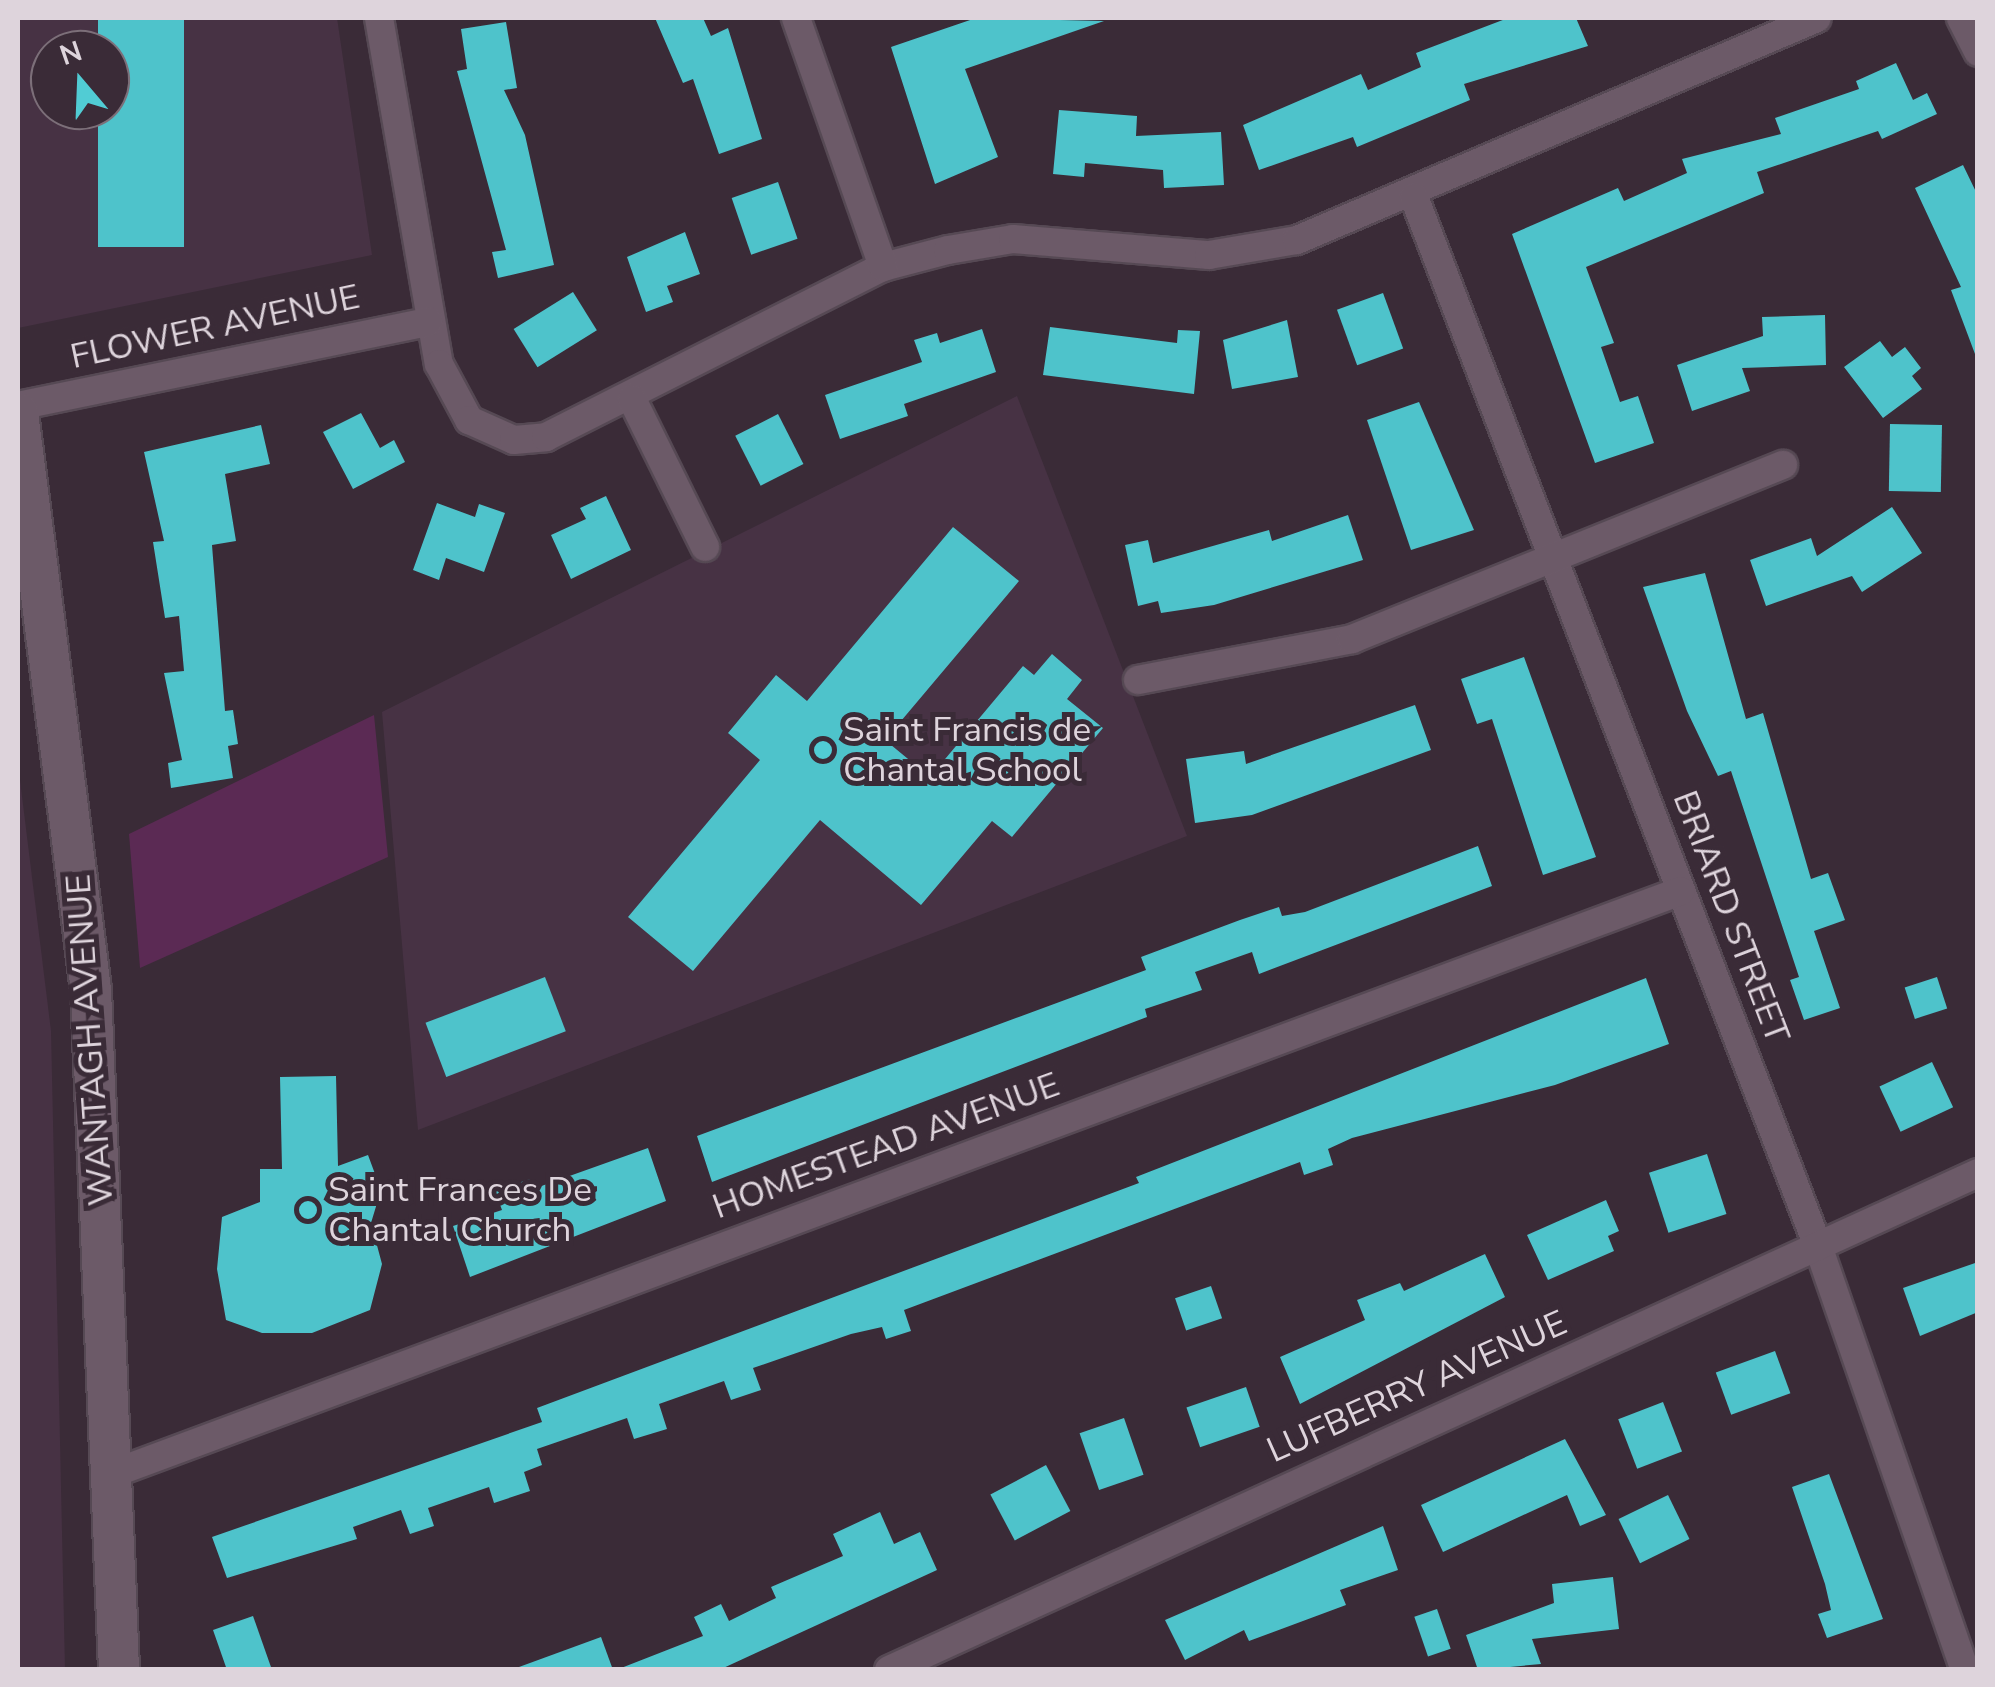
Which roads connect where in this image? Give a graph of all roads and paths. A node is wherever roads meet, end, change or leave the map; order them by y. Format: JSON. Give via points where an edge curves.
{"nodes":[{"id":1,"x":379,"y":18,"type":"edge"},
{"id":2,"x":796,"y":18,"type":"edge"},
{"id":3,"x":1817,"y":18,"type":"edge"},
{"id":4,"x":1961,"y":18,"type":"edge"},
{"id":5,"x":1774,"y":26,"type":"edge"},
{"id":6,"x":1978,"y":52,"type":"edge"},
{"id":7,"x":1414,"y":197,"type":"junction"},
{"id":8,"x":882,"y":268,"type":"junction"},
{"id":9,"x":428,"y":322,"type":"junction"},
{"id":10,"x":632,"y":399,"type":"junction"},
{"id":11,"x":18,"y":410,"type":"edge"},
{"id":12,"x":1783,"y":465,"type":"dead end"},
{"id":13,"x":705,"y":547,"type":"dead end"},
{"id":14,"x":1554,"y":560,"type":"junction"},
{"id":15,"x":1138,"y":680,"type":"dead end"},
{"id":16,"x":1681,"y":891,"type":"junction"},
{"id":17,"x":1978,"y":1173,"type":"edge"},
{"id":18,"x":1818,"y":1246,"type":"junction"},
{"id":19,"x":118,"y":1472,"type":"junction"},
{"id":20,"x":119,"y":1670,"type":"edge"},
{"id":21,"x":888,"y":1670,"type":"edge"},
{"id":22,"x":1965,"y":1670,"type":"edge"}],
"edges":[{"from":1,"to":9,"type":"street"},
{"from":2,"to":8,"type":"street"},
{"from":3,"to":5,"type":"street"},
{"from":4,"to":6,"type":"street"},
{"from":5,"to":7,"type":"street"},
{"from":7,"to":8,"type":"street","via":[[1253,251],[1014,239]]},
{"from":7,"to":14,"type":"street","name":"BRIARD STREET"},
{"from":8,"to":10,"type":"street"},
{"from":9,"to":10,"type":"street","via":[[455,404],[488,430],[546,437]]},
{"from":9,"to":11,"type":"street","name":"FLOWER AVENUE"},
{"from":10,"to":13,"type":"street"},
{"from":11,"to":19,"type":"main road","name":"WANTAGH AVENUE","via":[[86,938]]},
{"from":12,"to":14,"type":"street"},
{"from":14,"to":15,"type":"street","via":[[1306,653]]},
{"from":14,"to":16,"type":"street","name":"BRIARD STREET"},
{"from":16,"to":18,"type":"street","name":"BRIARD STREET"},
{"from":16,"to":19,"type":"street","name":"HOMESTEAD AVENUE"},
{"from":17,"to":18,"type":"street","name":"LUFBERRY AVENUE"},
{"from":18,"to":21,"type":"street","name":"LUFBERRY AVENUE"},
{"from":18,"to":22,"type":"street","name":"BRIARD STREET"},
{"from":19,"to":20,"type":"main road","name":"WANTAGH AVENUE"}]}
